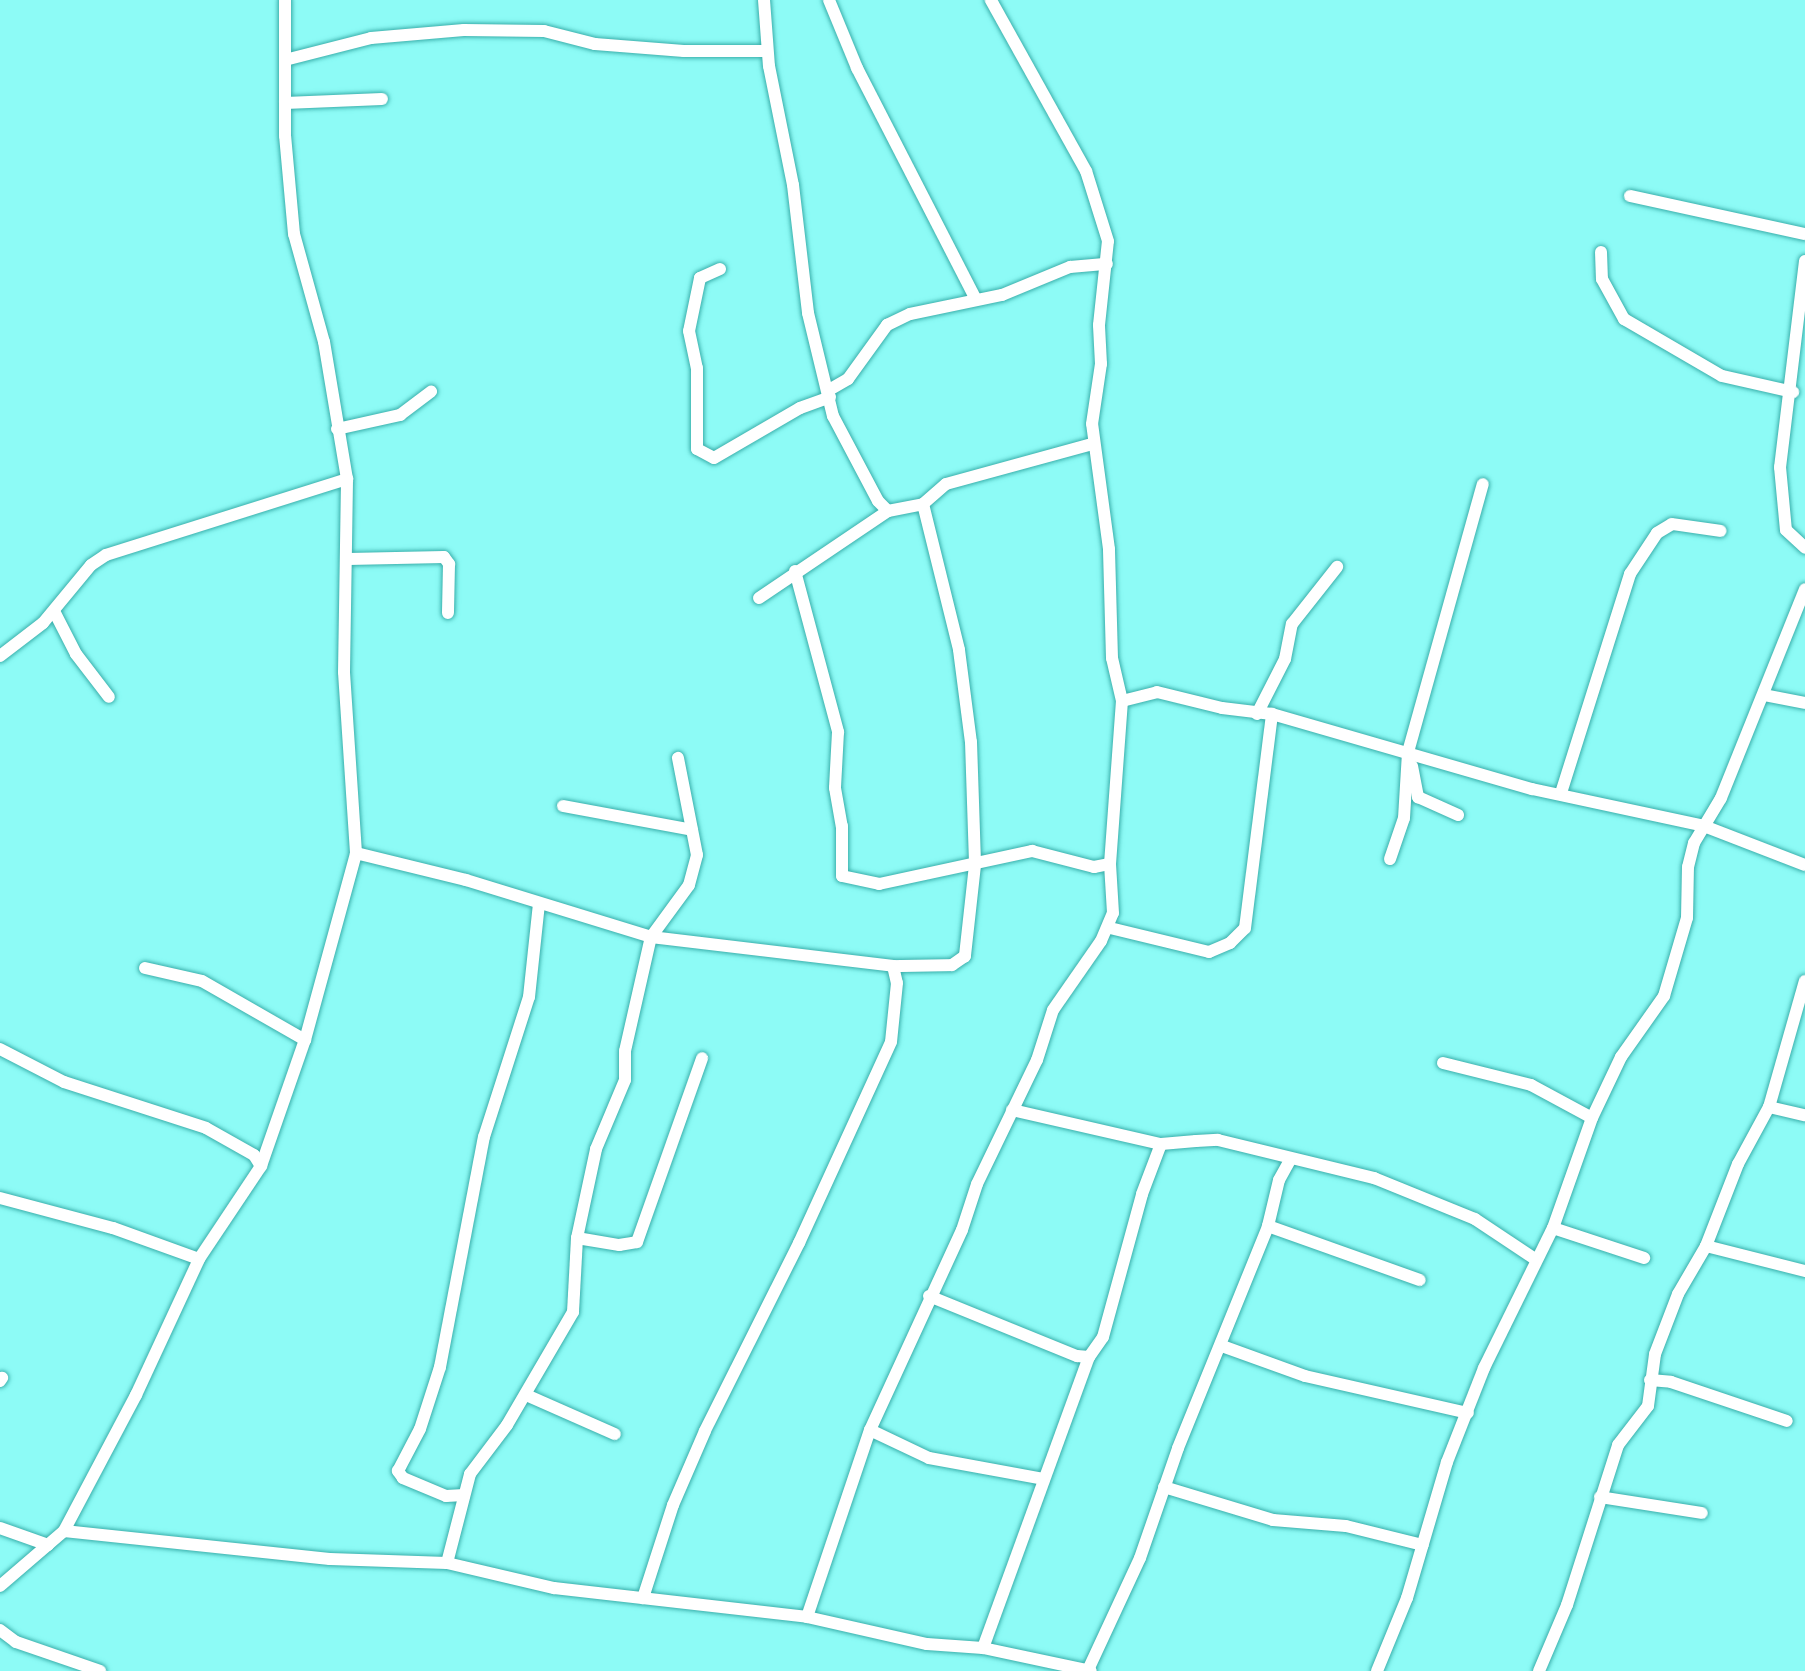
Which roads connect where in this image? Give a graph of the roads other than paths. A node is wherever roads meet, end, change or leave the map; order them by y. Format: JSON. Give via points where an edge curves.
{"nodes":[{"id":1,"x":285,"y":0,"type":"edge"},
{"id":2,"x":764,"y":0,"type":"edge"},
{"id":3,"x":830,"y":0,"type":"edge"},
{"id":4,"x":991,"y":0,"type":"edge"},
{"id":5,"x":767,"y":51,"type":"junction"},
{"id":6,"x":285,"y":60,"type":"junction"},
{"id":7,"x":382,"y":99,"type":"dead end"},
{"id":8,"x":285,"y":103,"type":"junction"},
{"id":9,"x":1630,"y":196,"type":"dead end"},
{"id":10,"x":1805,"y":234,"type":"edge"},
{"id":11,"x":1601,"y":252,"type":"dead end"},
{"id":12,"x":1805,"y":261,"type":"edge"},
{"id":13,"x":1107,"y":264,"type":"junction"},
{"id":14,"x":720,"y":269,"type":"dead end"},
{"id":15,"x":975,"y":298,"type":"junction"},
{"id":16,"x":1802,"y":316,"type":"edge"},
{"id":17,"x":431,"y":392,"type":"dead end"},
{"id":18,"x":1793,"y":392,"type":"junction"},
{"id":19,"x":830,"y":394,"type":"junction"},
{"id":20,"x":337,"y":429,"type":"junction"},
{"id":21,"x":1092,"y":444,"type":"junction"},
{"id":22,"x":347,"y":479,"type":"junction"},
{"id":23,"x":1483,"y":484,"type":"dead end"},
{"id":24,"x":923,"y":504,"type":"junction"},
{"id":25,"x":888,"y":511,"type":"junction"},
{"id":26,"x":1721,"y":531,"type":"dead end"},
{"id":27,"x":1805,"y":548,"type":"edge"},
{"id":28,"x":348,"y":559,"type":"junction"},
{"id":29,"x":1337,"y":567,"type":"dead end"},
{"id":30,"x":795,"y":571,"type":"junction"},
{"id":31,"x":1805,"y":589,"type":"edge"},
{"id":32,"x":759,"y":598,"type":"dead end"},
{"id":33,"x":54,"y":611,"type":"junction"},
{"id":34,"x":448,"y":613,"type":"dead end"},
{"id":35,"x":0,"y":656,"type":"edge"},
{"id":36,"x":1764,"y":695,"type":"junction"},
{"id":37,"x":109,"y":697,"type":"dead end"},
{"id":38,"x":1122,"y":701,"type":"junction"},
{"id":39,"x":1805,"y":703,"type":"edge"},
{"id":40,"x":1257,"y":714,"type":"junction"},
{"id":41,"x":1272,"y":714,"type":"junction"},
{"id":42,"x":1408,"y":752,"type":"junction"},
{"id":43,"x":678,"y":758,"type":"dead end"},
{"id":44,"x":1560,"y":793,"type":"junction"},
{"id":45,"x":563,"y":806,"type":"dead end"},
{"id":46,"x":1458,"y":815,"type":"dead end"},
{"id":47,"x":1704,"y":825,"type":"junction"},
{"id":48,"x":691,"y":830,"type":"junction"},
{"id":49,"x":356,"y":853,"type":"junction"},
{"id":50,"x":1390,"y":859,"type":"dead end"},
{"id":51,"x":1110,"y":864,"type":"junction"},
{"id":52,"x":975,"y":865,"type":"junction"},
{"id":53,"x":1805,"y":865,"type":"edge"},
{"id":54,"x":540,"y":904,"type":"junction"},
{"id":55,"x":1110,"y":928,"type":"junction"},
{"id":56,"x":651,"y":937,"type":"junction"},
{"id":57,"x":893,"y":967,"type":"junction"},
{"id":58,"x":145,"y":968,"type":"dead end"},
{"id":59,"x":1805,"y":981,"type":"edge"},
{"id":60,"x":305,"y":1040,"type":"junction"},
{"id":61,"x":0,"y":1049,"type":"edge"},
{"id":62,"x":702,"y":1058,"type":"dead end"},
{"id":63,"x":1443,"y":1063,"type":"dead end"},
{"id":64,"x":1769,"y":1107,"type":"junction"},
{"id":65,"x":1012,"y":1110,"type":"junction"},
{"id":66,"x":1805,"y":1115,"type":"edge"},
{"id":67,"x":1592,"y":1118,"type":"junction"},
{"id":68,"x":1161,"y":1144,"type":"junction"},
{"id":69,"x":1290,"y":1160,"type":"junction"},
{"id":70,"x":261,"y":1166,"type":"junction"},
{"id":71,"x":0,"y":1198,"type":"edge"},
{"id":72,"x":1268,"y":1227,"type":"junction"},
{"id":73,"x":1553,"y":1228,"type":"junction"},
{"id":74,"x":577,"y":1238,"type":"junction"},
{"id":75,"x":1706,"y":1246,"type":"junction"},
{"id":76,"x":1644,"y":1258,"type":"dead end"},
{"id":77,"x":199,"y":1259,"type":"junction"},
{"id":78,"x":1535,"y":1259,"type":"junction"},
{"id":79,"x":1805,"y":1272,"type":"edge"},
{"id":80,"x":1420,"y":1280,"type":"dead end"},
{"id":81,"x":929,"y":1296,"type":"junction"},
{"id":82,"x":1222,"y":1346,"type":"junction"},
{"id":83,"x":1090,"y":1357,"type":"junction"},
{"id":84,"x":1650,"y":1380,"type":"junction"},
{"id":85,"x":526,"y":1395,"type":"junction"},
{"id":86,"x":1468,"y":1413,"type":"junction"},
{"id":87,"x":1787,"y":1422,"type":"dead end"},
{"id":88,"x":870,"y":1430,"type":"junction"},
{"id":89,"x":615,"y":1434,"type":"dead end"},
{"id":90,"x":1043,"y":1479,"type":"junction"},
{"id":91,"x":1164,"y":1487,"type":"junction"},
{"id":92,"x":464,"y":1495,"type":"junction"},
{"id":93,"x":1600,"y":1497,"type":"junction"},
{"id":94,"x":1702,"y":1513,"type":"dead end"},
{"id":95,"x":0,"y":1528,"type":"edge"},
{"id":96,"x":64,"y":1531,"type":"junction"},
{"id":97,"x":48,"y":1545,"type":"junction"},
{"id":98,"x":1423,"y":1545,"type":"junction"},
{"id":99,"x":447,"y":1563,"type":"junction"},
{"id":100,"x":0,"y":1586,"type":"edge"},
{"id":101,"x":643,"y":1598,"type":"junction"},
{"id":102,"x":807,"y":1617,"type":"junction"},
{"id":103,"x":0,"y":1630,"type":"edge"},
{"id":104,"x":983,"y":1647,"type":"junction"},
{"id":105,"x":100,"y":1671,"type":"edge"},
{"id":106,"x":1089,"y":1671,"type":"edge"},
{"id":107,"x":1377,"y":1671,"type":"edge"},
{"id":108,"x":1539,"y":1671,"type":"edge"}],
"edges":[{"from":1,"to":6,"type":"street"},
{"from":2,"to":5,"type":"street"},
{"from":3,"to":15,"type":"street","via":[[857,68]]},
{"from":4,"to":13,"type":"street","via":[[1086,171],[1104,221]]},
{"from":5,"to":6,"type":"street","via":[[684,51],[595,44],[544,31],[464,30],[372,38]]},
{"from":5,"to":19,"type":"street","via":[[793,185],[808,313]]},
{"from":6,"to":8,"type":"street"},
{"from":7,"to":8,"type":"street"},
{"from":8,"to":20,"type":"street","via":[[294,234],[324,342]]},
{"from":9,"to":10,"type":"street"},
{"from":11,"to":18,"type":"street","via":[[1602,279],[1624,319],[1722,376]]},
{"from":12,"to":16,"type":"street"},
{"from":13,"to":15,"type":"street","via":[[1070,267],[1002,295]]},
{"from":13,"to":21,"type":"street"},
{"from":14,"to":19,"type":"street","via":[[700,278],[689,331],[697,368],[697,449],[714,458]]},
{"from":15,"to":19,"type":"street","via":[[910,314],[887,326],[848,379]]},
{"from":16,"to":18,"type":"street"},
{"from":17,"to":20,"type":"street","via":[[400,415]]},
{"from":18,"to":27,"type":"street","via":[[1780,467],[1782,511],[1786,530]]},
{"from":19,"to":25,"type":"street","via":[[833,416]]},
{"from":20,"to":22,"type":"street"},
{"from":21,"to":24,"type":"street","via":[[946,484]]},
{"from":21,"to":38,"type":"street","via":[[1110,549],[1112,658]]},
{"from":22,"to":28,"type":"street"},
{"from":22,"to":33,"type":"street","via":[[106,555],[91,565]]},
{"from":23,"to":42,"type":"street"},
{"from":24,"to":25,"type":"street"},
{"from":24,"to":52,"type":"street","via":[[959,650],[971,742]]},
{"from":25,"to":30,"type":"street"},
{"from":26,"to":44,"type":"street","via":[[1672,524],[1657,533],[1630,574]]},
{"from":28,"to":34,"type":"street","via":[[444,556],[449,565]]},
{"from":28,"to":49,"type":"street","via":[[344,672]]},
{"from":29,"to":40,"type":"street","via":[[1292,624],[1285,659]]},
{"from":30,"to":32,"type":"street"},
{"from":30,"to":52,"type":"street","via":[[838,732],[835,788],[842,826],[842,876],[879,884]]},
{"from":31,"to":36,"type":"street"},
{"from":33,"to":35,"type":"street"},
{"from":33,"to":37,"type":"street","via":[[76,654]]},
{"from":36,"to":39,"type":"street"},
{"from":36,"to":47,"type":"street","via":[[1721,798]]},
{"from":38,"to":40,"type":"street","via":[[1157,692]]},
{"from":38,"to":51,"type":"street"},
{"from":40,"to":41,"type":"street"},
{"from":41,"to":42,"type":"street"},
{"from":41,"to":55,"type":"street","via":[[1245,929],[1230,943],[1209,951]]},
{"from":42,"to":44,"type":"street"},
{"from":42,"to":46,"type":"street","via":[[1418,797]]},
{"from":42,"to":50,"type":"street","via":[[1404,818]]},
{"from":43,"to":48,"type":"street"},
{"from":44,"to":47,"type":"street"},
{"from":45,"to":48,"type":"street"},
{"from":47,"to":53,"type":"street"},
{"from":47,"to":67,"type":"street","via":[[1688,867],[1687,918],[1664,996],[1621,1057]]},
{"from":48,"to":56,"type":"street","via":[[697,855],[689,885]]},
{"from":49,"to":54,"type":"street"},
{"from":49,"to":60,"type":"street"},
{"from":51,"to":52,"type":"street","via":[[1094,867],[1032,850]]},
{"from":51,"to":55,"type":"street","via":[[1114,895]]},
{"from":52,"to":57,"type":"street","via":[[965,956],[952,965]]},
{"from":54,"to":56,"type":"street"},
{"from":54,"to":92,"type":"street","via":[[529,997],[484,1137],[440,1367],[420,1429],[398,1471],[403,1478],[446,1496]]},
{"from":55,"to":65,"type":"street","via":[[1058,999],[1040,1052]]},
{"from":56,"to":57,"type":"street"},
{"from":56,"to":74,"type":"street","via":[[625,1051],[625,1080],[596,1149]]},
{"from":57,"to":101,"type":"street","via":[[897,983],[891,1042],[799,1243],[705,1431],[673,1505]]},
{"from":58,"to":60,"type":"street","via":[[202,981]]},
{"from":59,"to":64,"type":"street"},
{"from":60,"to":70,"type":"street"},
{"from":61,"to":70,"type":"street","via":[[64,1082],[206,1128],[254,1155]]},
{"from":62,"to":74,"type":"street","via":[[637,1241],[619,1245]]},
{"from":63,"to":67,"type":"street","via":[[1531,1085]]},
{"from":64,"to":66,"type":"street"},
{"from":64,"to":75,"type":"street","via":[[1738,1164]]},
{"from":65,"to":68,"type":"street"},
{"from":65,"to":81,"type":"street"},
{"from":67,"to":73,"type":"street"},
{"from":68,"to":69,"type":"street","via":[[1218,1140]]},
{"from":68,"to":83,"type":"street","via":[[1142,1195],[1103,1337]]},
{"from":69,"to":72,"type":"street","via":[[1279,1180]]},
{"from":69,"to":78,"type":"street","via":[[1374,1178],[1475,1219]]},
{"from":70,"to":77,"type":"street"},
{"from":71,"to":77,"type":"street","via":[[113,1228]]},
{"from":72,"to":80,"type":"street"},
{"from":72,"to":82,"type":"street"},
{"from":73,"to":76,"type":"street"},
{"from":73,"to":78,"type":"street"},
{"from":74,"to":85,"type":"street","via":[[570,1321],[547,1352]]},
{"from":75,"to":79,"type":"street"},
{"from":75,"to":84,"type":"street","via":[[1678,1294]]},
{"from":77,"to":96,"type":"street","via":[[136,1395]]},
{"from":78,"to":86,"type":"street"},
{"from":81,"to":83,"type":"street","via":[[1077,1356]]},
{"from":81,"to":88,"type":"street"},
{"from":82,"to":86,"type":"street","via":[[1305,1376]]},
{"from":82,"to":91,"type":"street"},
{"from":83,"to":90,"type":"street"},
{"from":84,"to":87,"type":"street","via":[[1671,1382]]},
{"from":84,"to":93,"type":"street","via":[[1648,1406],[1623,1436]]},
{"from":85,"to":89,"type":"street"},
{"from":85,"to":92,"type":"street","via":[[476,1464]]},
{"from":86,"to":98,"type":"street","via":[[1447,1462]]},
{"from":88,"to":90,"type":"street","via":[[929,1458]]},
{"from":88,"to":102,"type":"street"},
{"from":90,"to":104,"type":"street"},
{"from":91,"to":98,"type":"street","via":[[1273,1520],[1346,1527]]},
{"from":91,"to":106,"type":"street","via":[[1140,1558]]},
{"from":92,"to":99,"type":"street"},
{"from":93,"to":94,"type":"street"},
{"from":93,"to":108,"type":"street","via":[[1567,1605]]},
{"from":95,"to":97,"type":"street"},
{"from":96,"to":97,"type":"street"},
{"from":96,"to":99,"type":"street","via":[[317,1558]]},
{"from":97,"to":100,"type":"street"},
{"from":98,"to":107,"type":"street"},
{"from":99,"to":101,"type":"street","via":[[554,1588]]},
{"from":101,"to":102,"type":"street"},
{"from":102,"to":104,"type":"street","via":[[927,1644]]},
{"from":103,"to":105,"type":"street","via":[[16,1642]]},
{"from":104,"to":106,"type":"street"}]}
